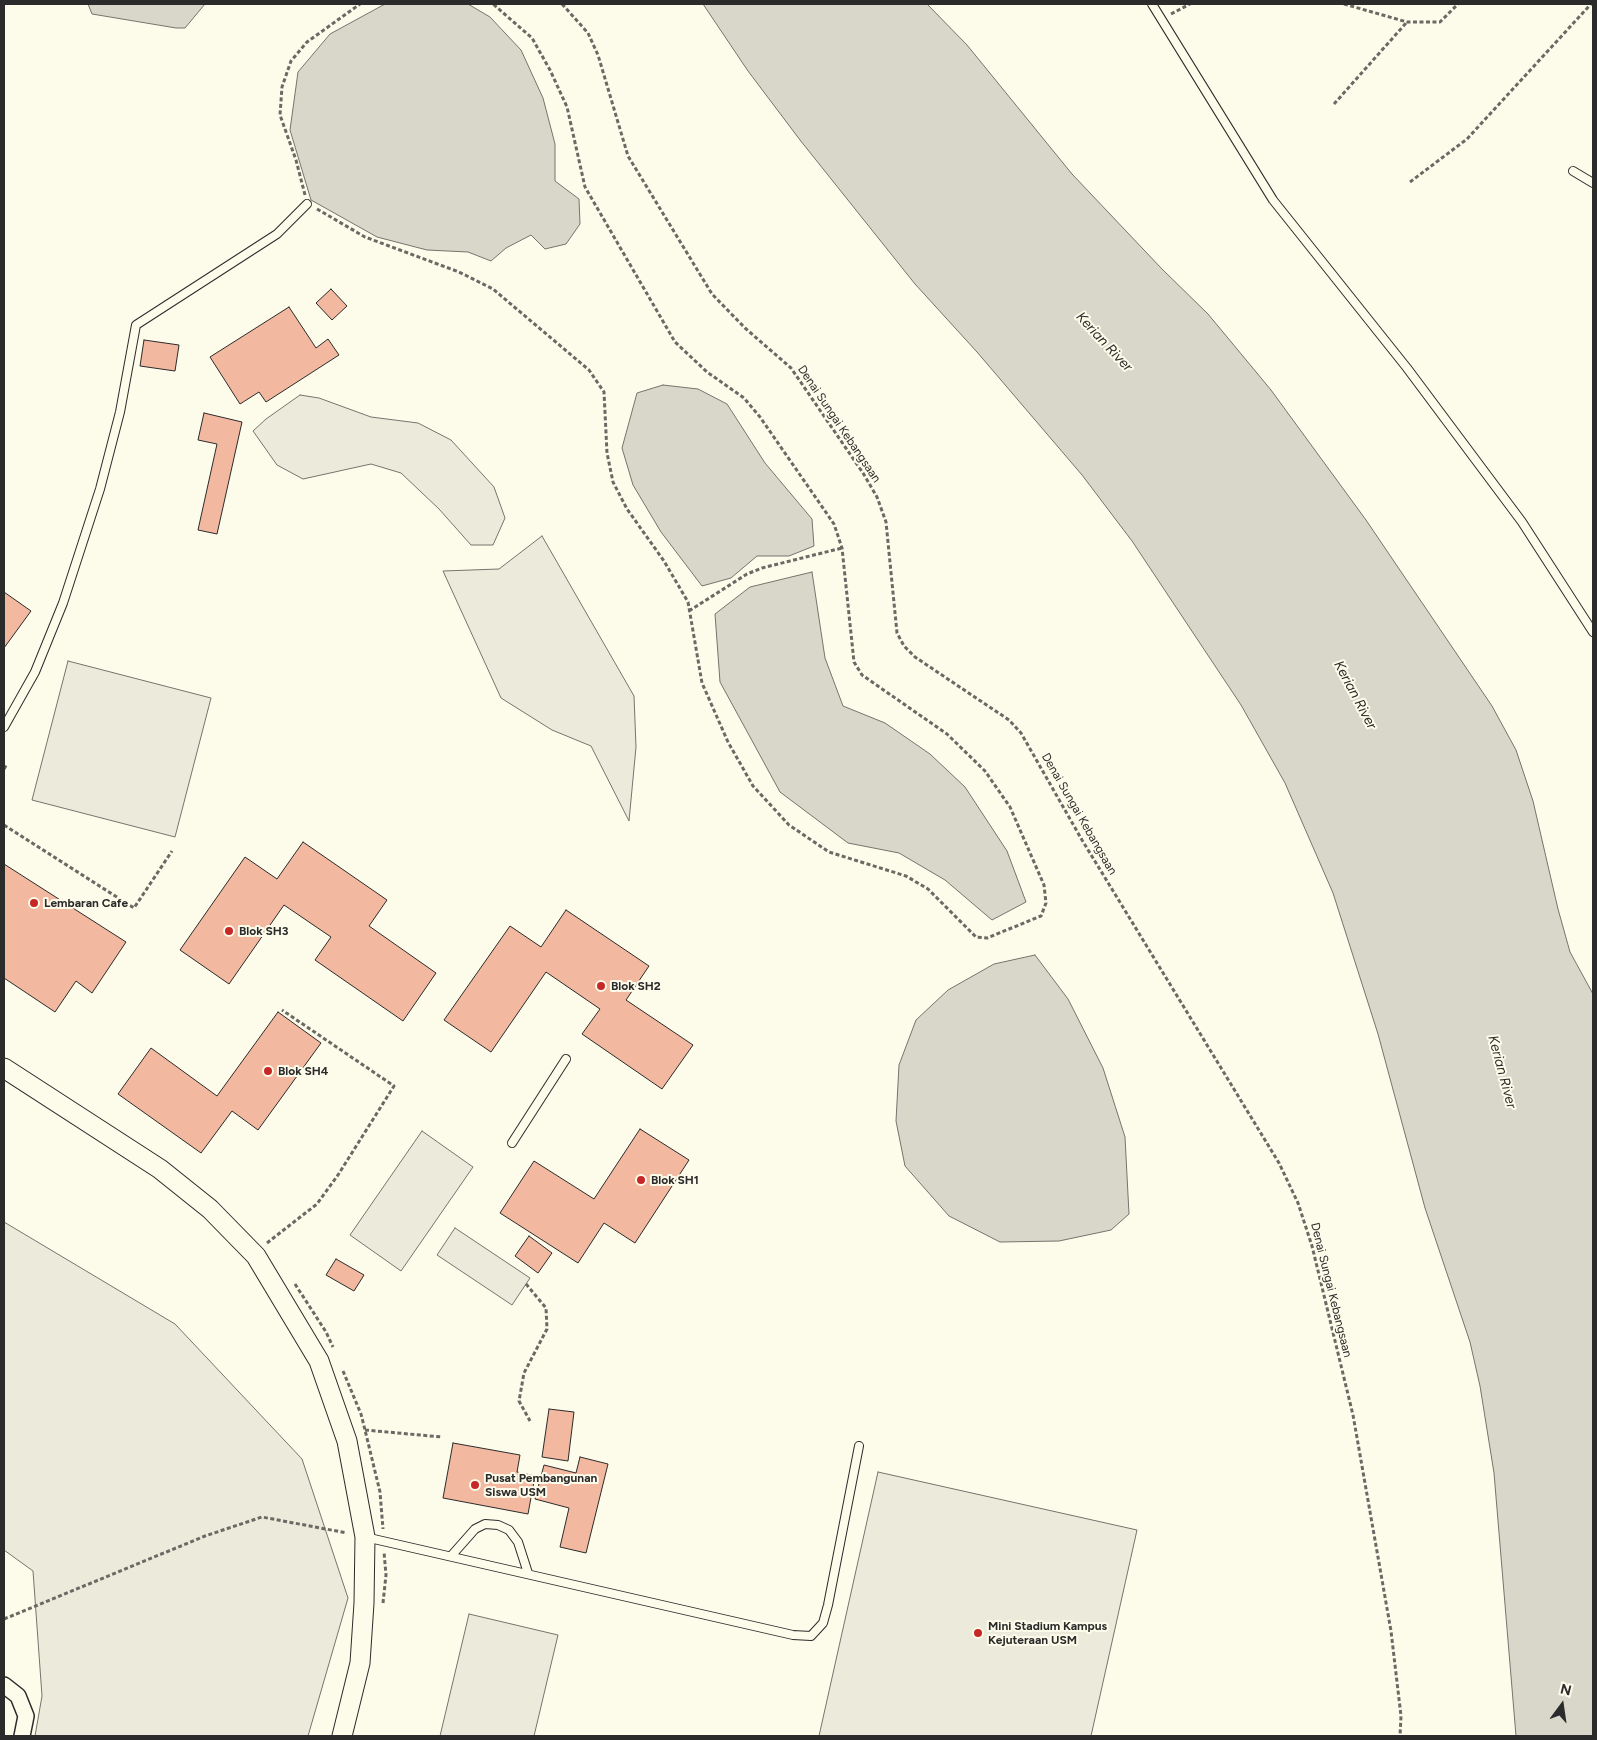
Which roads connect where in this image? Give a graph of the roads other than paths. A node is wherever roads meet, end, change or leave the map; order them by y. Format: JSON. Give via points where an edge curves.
{"nodes":[{"id":1,"x":1152,"y":4,"type":"edge"},
{"id":2,"x":1573,"y":171,"type":"dead end"},
{"id":3,"x":1593,"y":183,"type":"edge"},
{"id":4,"x":307,"y":204,"type":"road end"},
{"id":5,"x":1593,"y":632,"type":"edge"},
{"id":6,"x":4,"y":727,"type":"edge"},
{"id":7,"x":566,"y":1059,"type":"dead end"},
{"id":8,"x":4,"y":1068,"type":"edge"},
{"id":9,"x":512,"y":1143,"type":"dead end"},
{"id":10,"x":860,"y":1446,"type":"dead end"},
{"id":11,"x":365,"y":1537,"type":"junction"},
{"id":12,"x":452,"y":1555,"type":"junction"},
{"id":13,"x":528,"y":1573,"type":"junction"},
{"id":14,"x":4,"y":1685,"type":"edge"},
{"id":15,"x":22,"y":1736,"type":"edge"},
{"id":16,"x":342,"y":1736,"type":"edge"}],
"edges":[{"from":1,"to":5,"type":"lane","via":[[1273,200],[1407,368],[1522,522]]},
{"from":2,"to":3,"type":"lane"},
{"from":4,"to":6,"type":"lane","via":[[277,234],[136,325],[120,412],[100,489],[66,593],[35,672]]},
{"from":7,"to":9,"type":"lane"},
{"from":8,"to":11,"type":"street","via":[[160,1169],[210,1209],[256,1256],[319,1361],[347,1441]]},
{"from":10,"to":13,"type":"lane","via":[[828,1605],[823,1623],[811,1636],[793,1635]]},
{"from":11,"to":12,"type":"lane"},
{"from":11,"to":16,"type":"street","via":[[360,1663]]},
{"from":12,"to":13,"type":"lane"},
{"from":12,"to":13,"type":"lane","via":[[475,1529],[485,1524],[498,1525],[509,1530],[518,1542]]},
{"from":14,"to":15,"type":"street","via":[[18,1696],[26,1716]]}]}
